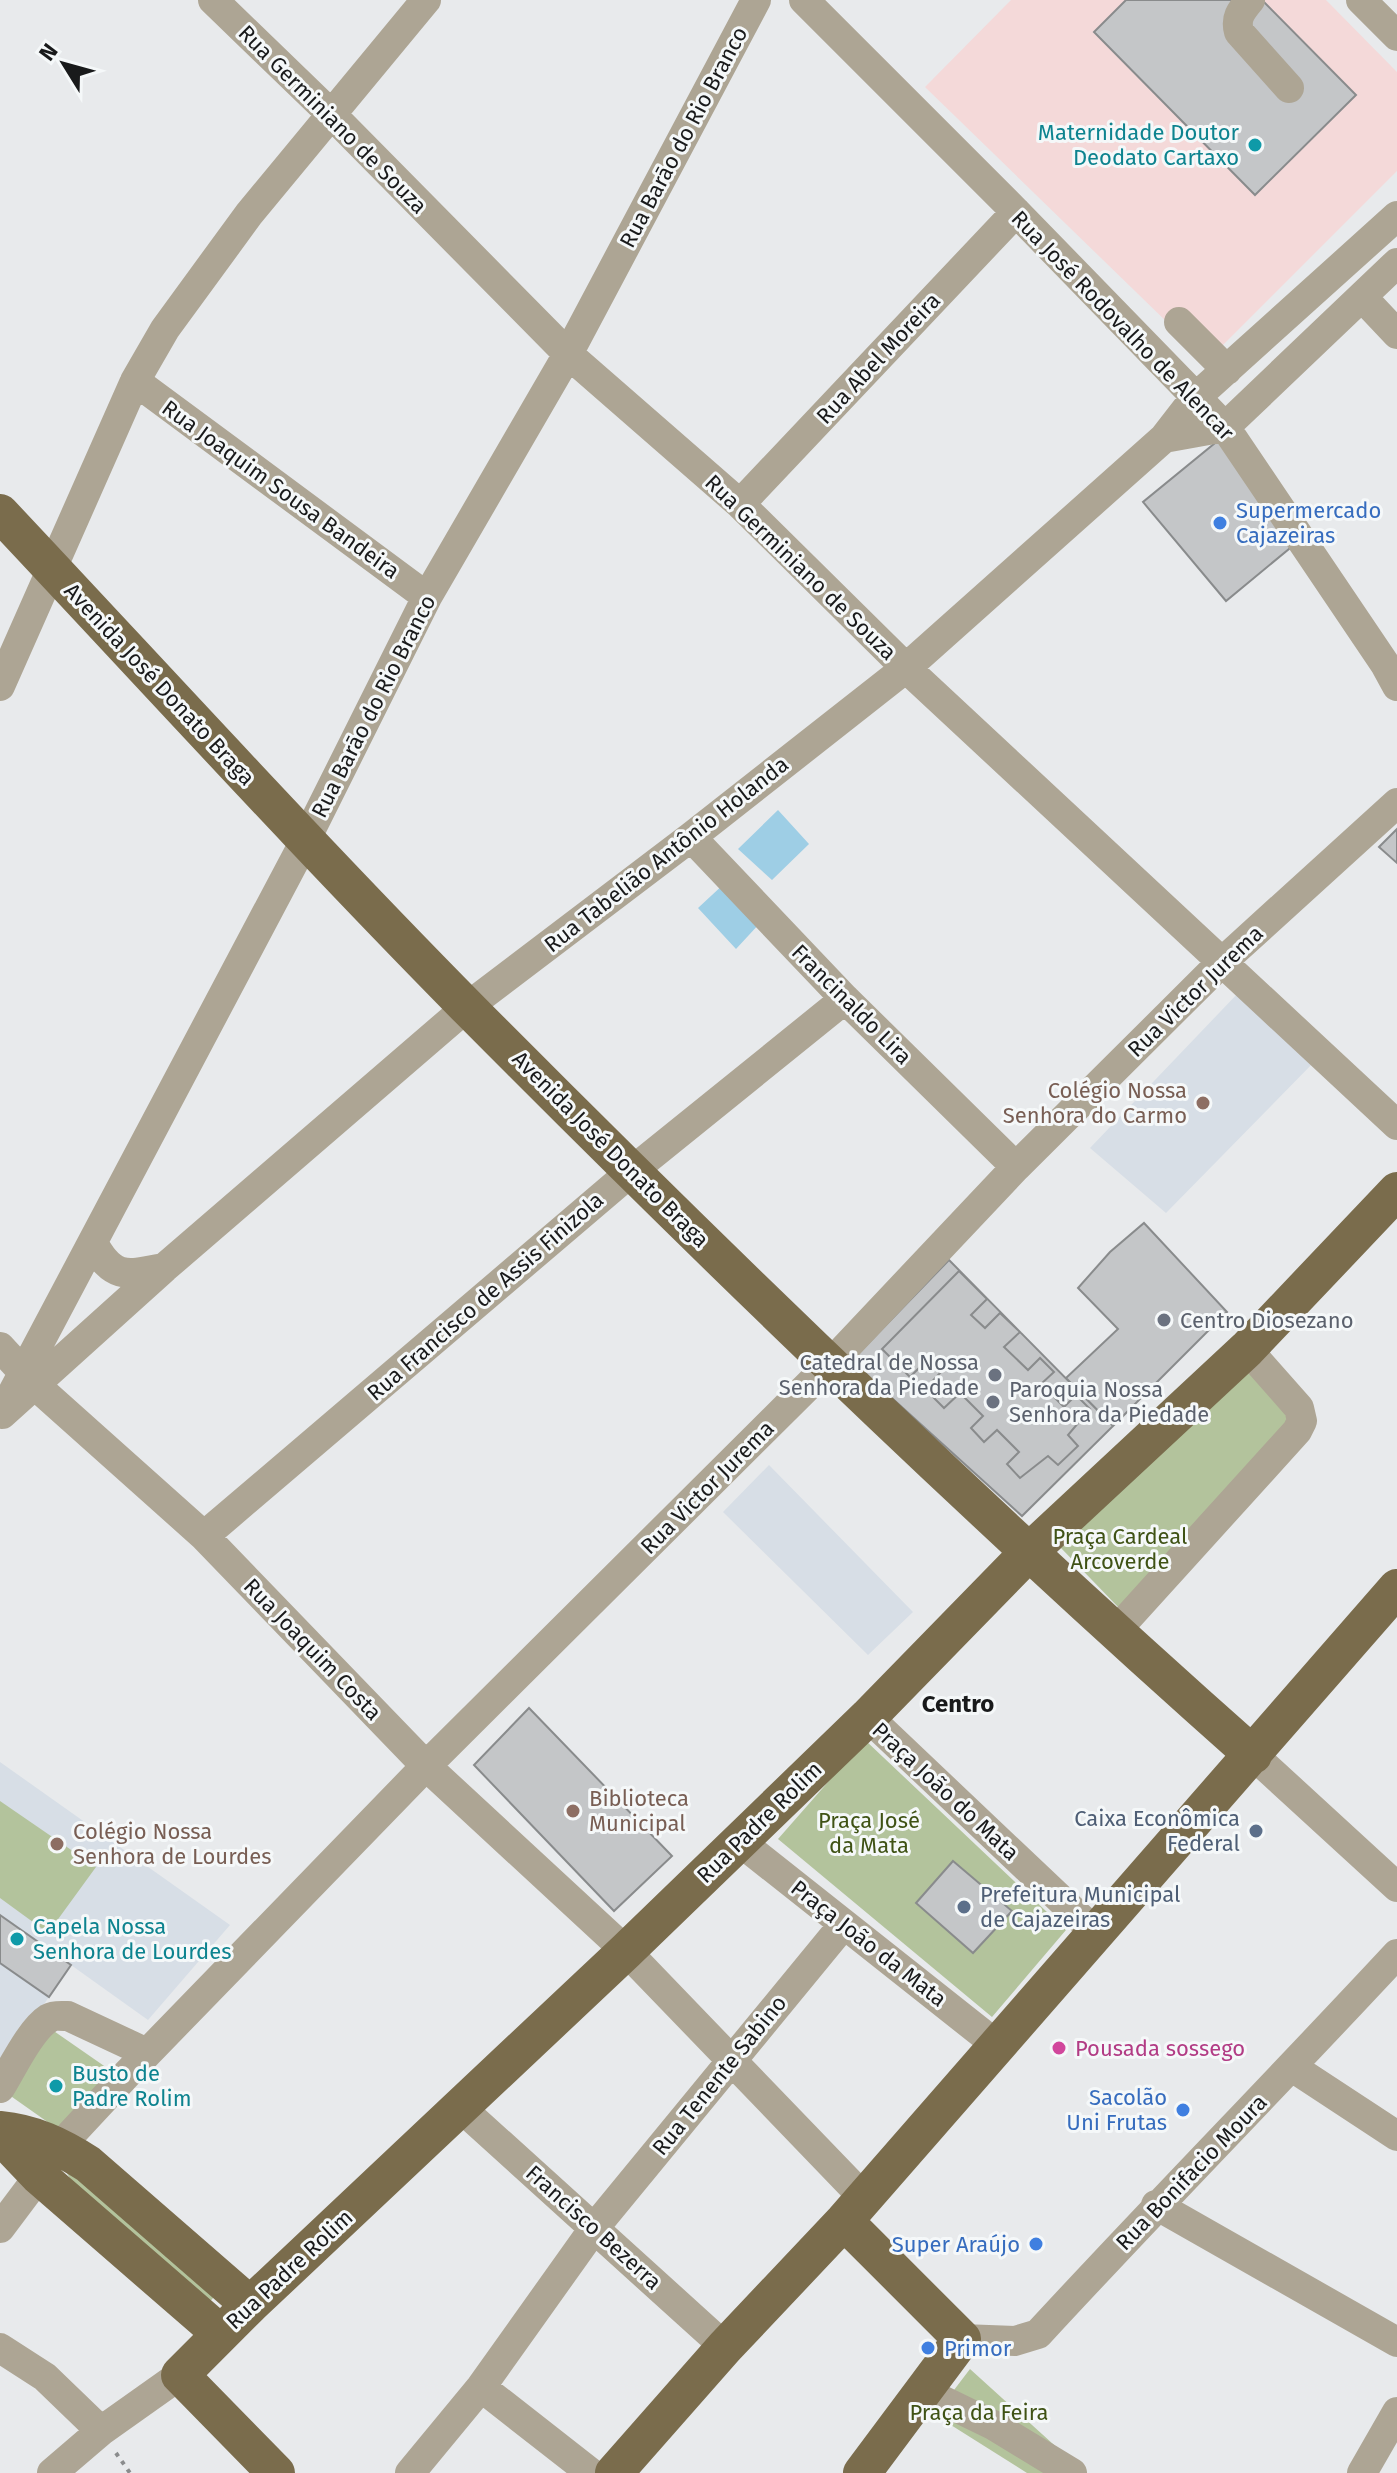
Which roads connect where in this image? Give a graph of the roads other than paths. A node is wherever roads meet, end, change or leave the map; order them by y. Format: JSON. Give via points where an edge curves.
{"nodes":[{"id":1,"x":213,"y":0,"type":"edge"},
{"id":2,"x":426,"y":0,"type":"edge"},
{"id":3,"x":756,"y":0,"type":"edge"},
{"id":4,"x":804,"y":0,"type":"edge"},
{"id":5,"x":1250,"y":0,"type":"edge"},
{"id":6,"x":1361,"y":0,"type":"edge"},
{"id":7,"x":1397,"y":36,"type":"edge"},
{"id":8,"x":1289,"y":88,"type":"dead end"},
{"id":9,"x":332,"y":115,"type":"junction"},
{"id":10,"x":1016,"y":212,"type":"junction"},
{"id":11,"x":1391,"y":233,"type":"edge"},
{"id":12,"x":1397,"y":263,"type":"edge"},
{"id":13,"x":1363,"y":298,"type":"junction"},
{"id":14,"x":1179,"y":322,"type":"dead end"},
{"id":15,"x":1397,"y":334,"type":"edge"},
{"id":16,"x":568,"y":354,"type":"junction"},
{"id":17,"x":1227,"y":370,"type":"junction"},
{"id":18,"x":135,"y":381,"type":"junction"},
{"id":19,"x":1195,"y":398,"type":"junction"},
{"id":20,"x":1225,"y":427,"type":"junction"},
{"id":21,"x":1164,"y":438,"type":"junction"},
{"id":22,"x":740,"y":504,"type":"junction"},
{"id":23,"x":0,"y":513,"type":"edge"},
{"id":24,"x":52,"y":569,"type":"junction"},
{"id":25,"x":427,"y":597,"type":"junction"},
{"id":26,"x":1393,"y":665,"type":"edge"},
{"id":27,"x":906,"y":668,"type":"junction"},
{"id":28,"x":0,"y":686,"type":"edge"},
{"id":29,"x":1397,"y":803,"type":"edge"},
{"id":30,"x":691,"y":837,"type":"junction"},
{"id":31,"x":306,"y":839,"type":"junction"},
{"id":32,"x":1221,"y":963,"type":"junction"},
{"id":33,"x":845,"y":999,"type":"junction"},
{"id":34,"x":467,"y":1007,"type":"junction"},
{"id":35,"x":1397,"y":1125,"type":"edge"},
{"id":36,"x":1016,"y":1167,"type":"junction"},
{"id":37,"x":632,"y":1171,"type":"junction"},
{"id":38,"x":1397,"y":1191,"type":"edge"},
{"id":39,"x":101,"y":1255,"type":"junction"},
{"id":40,"x":164,"y":1268,"type":"junction"},
{"id":41,"x":102,"y":1326,"type":"junction"},
{"id":42,"x":0,"y":1347,"type":"edge"},
{"id":43,"x":1247,"y":1349,"type":"junction"},
{"id":44,"x":830,"y":1364,"type":"junction"},
{"id":45,"x":29,"y":1379,"type":"junction"},
{"id":46,"x":1,"y":1415,"type":"edge"},
{"id":47,"x":204,"y":1536,"type":"junction"},
{"id":48,"x":1030,"y":1551,"type":"junction"},
{"id":49,"x":1397,"y":1588,"type":"edge"},
{"id":50,"x":1114,"y":1633,"type":"junction"},
{"id":51,"x":868,"y":1717,"type":"junction"},
{"id":52,"x":1253,"y":1755,"type":"junction"},
{"id":53,"x":426,"y":1766,"type":"junction"},
{"id":54,"x":739,"y":1841,"type":"junction"},
{"id":55,"x":1397,"y":1887,"type":"edge"},
{"id":56,"x":844,"y":1924,"type":"junction"},
{"id":57,"x":1095,"y":1932,"type":"junction"},
{"id":58,"x":626,"y":1951,"type":"junction"},
{"id":59,"x":1397,"y":1954,"type":"edge"},
{"id":60,"x":998,"y":2046,"type":"junction"},
{"id":61,"x":147,"y":2053,"type":"junction"},
{"id":62,"x":731,"y":2061,"type":"junction"},
{"id":63,"x":1292,"y":2067,"type":"junction"},
{"id":64,"x":0,"y":2088,"type":"edge"},
{"id":65,"x":461,"y":2108,"type":"junction"},
{"id":66,"x":0,"y":2133,"type":"edge"},
{"id":67,"x":1397,"y":2136,"type":"edge"},
{"id":68,"x":50,"y":2161,"type":"junction"},
{"id":69,"x":1156,"y":2205,"type":"junction"},
{"id":70,"x":854,"y":2210,"type":"junction"},
{"id":71,"x":595,"y":2227,"type":"junction"},
{"id":72,"x":0,"y":2228,"type":"edge"},
{"id":73,"x":250,"y":2305,"type":"junction"},
{"id":74,"x":221,"y":2334,"type":"junction"},
{"id":75,"x":962,"y":2339,"type":"junction"},
{"id":76,"x":1397,"y":2342,"type":"edge"},
{"id":77,"x":725,"y":2347,"type":"junction"},
{"id":78,"x":0,"y":2348,"type":"edge"},
{"id":79,"x":180,"y":2375,"type":"junction"},
{"id":80,"x":481,"y":2387,"type":"junction"},
{"id":81,"x":923,"y":2391,"type":"junction"},
{"id":82,"x":1397,"y":2412,"type":"edge"},
{"id":83,"x":101,"y":2431,"type":"junction"},
{"id":84,"x":52,"y":2473,"type":"edge"},
{"id":85,"x":276,"y":2473,"type":"edge"},
{"id":86,"x":410,"y":2473,"type":"edge"},
{"id":87,"x":591,"y":2473,"type":"edge"},
{"id":88,"x":614,"y":2473,"type":"edge"},
{"id":89,"x":862,"y":2473,"type":"edge"},
{"id":90,"x":1072,"y":2473,"type":"edge"},
{"id":91,"x":1362,"y":2473,"type":"edge"}],
"edges":[{"from":1,"to":9,"type":"street","name":"Rua Germiniano de Souza"},
{"from":2,"to":9,"type":"street"},
{"from":3,"to":16,"type":"street","name":"Rua Barāo do Rio Branco"},
{"from":4,"to":10,"type":"street","name":"Rua José Rodovalho de Alencar"},
{"from":5,"to":8,"type":"street","via":[[1236,23],[1239,32]]},
{"from":6,"to":7,"type":"street"},
{"from":9,"to":16,"type":"street","name":"Rua Germiniano de Souza"},
{"from":9,"to":18,"type":"street","via":[[249,214],[165,329]]},
{"from":10,"to":19,"type":"street","name":"Rua José Rodovalho de Alencar"},
{"from":10,"to":22,"type":"street","name":"Rua Abel Moreira"},
{"from":11,"to":17,"type":"street","name":"Rua Tabelião Antônio Holanda"},
{"from":12,"to":13,"type":"street"},
{"from":13,"to":15,"type":"street"},
{"from":13,"to":20,"type":"street"},
{"from":14,"to":17,"type":"street"},
{"from":16,"to":22,"type":"street","name":"Rua Germiniano de Souza"},
{"from":16,"to":25,"type":"street","name":"Rua Barāo do Rio Branco"},
{"from":17,"to":19,"type":"street","name":"Rua Tabelião Antônio Holanda"},
{"from":18,"to":24,"type":"street"},
{"from":18,"to":25,"type":"street","name":"Rua Joaquim Sousa Bandeira"},
{"from":19,"to":20,"type":"street","name":"Rua José Rodovalho de Alencar"},
{"from":19,"to":21,"type":"street","name":"Rua Tabelião Antônio Holanda"},
{"from":20,"to":21,"type":"street"},
{"from":20,"to":26,"type":"street","name":"Rua José Rodovalho de Alencar"},
{"from":21,"to":27,"type":"street","name":"Rua Tabelião Antônio Holanda"},
{"from":22,"to":27,"type":"street","name":"Rua Germiniano de Souza"},
{"from":23,"to":24,"type":"main road","name":"Avenida José Donato Braga"},
{"from":24,"to":28,"type":"street"},
{"from":24,"to":31,"type":"main road","name":"Avenida José Donato Braga"},
{"from":25,"to":31,"type":"street","name":"Rua Barāo do Rio Branco"},
{"from":27,"to":30,"type":"street","name":"Rua Tabelião Antônio Holanda"},
{"from":27,"to":32,"type":"street","name":"Rua Germiniano de Souza"},
{"from":29,"to":32,"type":"street","name":"Rua Victor Jurema"},
{"from":30,"to":33,"type":"street","name":"Francinaldo Lira"},
{"from":30,"to":34,"type":"street","name":"Rua Tabelião Antônio Holanda"},
{"from":31,"to":34,"type":"main road","name":"Avenida José Donato Braga"},
{"from":31,"to":39,"type":"street","name":"Rua Barāo do Rio Branco"},
{"from":32,"to":35,"type":"street","name":"Rua Germiniano de Souza"},
{"from":32,"to":36,"type":"street","name":"Rua Victor Jurema"},
{"from":33,"to":36,"type":"street","name":"Francinaldo Lira"},
{"from":33,"to":37,"type":"street","name":"Rua Francisco de Assis Finizola"},
{"from":34,"to":37,"type":"main road","name":"Avenida José Donato Braga"},
{"from":34,"to":40,"type":"street","name":"Rua Tabelião Antônio Holanda"},
{"from":36,"to":44,"type":"street","name":"Rua Victor Jurema"},
{"from":37,"to":44,"type":"main road","name":"Avenida José Donato Braga"},
{"from":37,"to":47,"type":"street","name":"Rua Francisco de Assis Finizola"},
{"from":38,"to":43,"type":"main road","name":"Rua Padre Rolim"},
{"from":39,"to":40,"type":"street","via":[[118,1271]]},
{"from":39,"to":41,"type":"street"},
{"from":39,"to":45,"type":"street","name":"Rua Barāo do Rio Branco"},
{"from":40,"to":41,"type":"street","name":"Rua Tabelião Antônio Holanda"},
{"from":41,"to":45,"type":"street","name":"Rua Tabelião Antônio Holanda"},
{"from":42,"to":45,"type":"street","name":"Rua Joaquim Costa"},
{"from":43,"to":48,"type":"main road","name":"Rua Padre Rolim"},
{"from":43,"to":50,"type":"street","via":[[1299,1408],[1302,1421]]},
{"from":44,"to":48,"type":"main road","name":"Avenida José Donato Braga"},
{"from":44,"to":53,"type":"street","name":"Rua Victor Jurema"},
{"from":45,"to":46,"type":"street","name":"Rua Barāo do Rio Branco"},
{"from":45,"to":47,"type":"street","name":"Rua Joaquim Costa"},
{"from":47,"to":53,"type":"street","name":"Rua Joaquim Costa"},
{"from":48,"to":50,"type":"main road","name":"Avenida José Donato Braga"},
{"from":48,"to":51,"type":"main road","name":"Rua Padre Rolim"},
{"from":49,"to":52,"type":"main road"},
{"from":50,"to":52,"type":"main road","name":"Avenida José Donato Braga"},
{"from":51,"to":54,"type":"main road","name":"Rua Padre Rolim"},
{"from":51,"to":57,"type":"street","name":"Praça João do Mata"},
{"from":52,"to":55,"type":"street"},
{"from":52,"to":57,"type":"main road"},
{"from":53,"to":58,"type":"street","name":"Rua Joaquim Costa"},
{"from":53,"to":61,"type":"street","name":"Rua Victor Jurema"},
{"from":54,"to":56,"type":"street","name":"Praça João da Mata"},
{"from":54,"to":58,"type":"main road","name":"Rua Padre Rolim"},
{"from":56,"to":60,"type":"street","name":"Praça João da Mata"},
{"from":56,"to":62,"type":"street","name":"Rua Tenente Sabino"},
{"from":57,"to":60,"type":"main road"},
{"from":58,"to":62,"type":"street","name":"Rua Joaquim Costa"},
{"from":58,"to":65,"type":"main road","name":"Rua Padre Rolim"},
{"from":59,"to":63,"type":"street","name":"Rua Bonifacio Moura"},
{"from":60,"to":70,"type":"main road"},
{"from":61,"to":64,"type":"street","via":[[58,2015],[28,2042]]},
{"from":61,"to":68,"type":"street","name":"Rua Victor Jurema"},
{"from":62,"to":70,"type":"street","name":"Rua Joaquim Costa"},
{"from":62,"to":71,"type":"street","name":"Rua Tenente Sabino"},
{"from":63,"to":67,"type":"street"},
{"from":63,"to":69,"type":"street","name":"Rua Bonifacio Moura"},
{"from":65,"to":71,"type":"street","name":"Francisco Bezerra"},
{"from":65,"to":73,"type":"main road","name":"Rua Padre Rolim"},
{"from":66,"to":68,"type":"main road"},
{"from":68,"to":72,"type":"street","name":"Rua Victor Jurema"},
{"from":68,"to":73,"type":"main road","via":[[88,2164]]},
{"from":68,"to":74,"type":"main road"},
{"from":69,"to":75,"type":"street","name":"Rua Bonifacio Moura","via":[[1038,2334],[1015,2341]]},
{"from":69,"to":76,"type":"street"},
{"from":70,"to":75,"type":"main road"},
{"from":70,"to":77,"type":"main road"},
{"from":71,"to":77,"type":"street","name":"Francisco Bezerra"},
{"from":71,"to":80,"type":"street","name":"Rua Tenente Sabino"},
{"from":73,"to":74,"type":"main road","name":"Rua Padre Rolim"},
{"from":74,"to":79,"type":"main road","name":"Rua Padre Rolim"},
{"from":75,"to":81,"type":"main road"},
{"from":77,"to":88,"type":"main road"},
{"from":78,"to":83,"type":"street","via":[[45,2377]]},
{"from":79,"to":83,"type":"street","name":"Rua Padre Rolim"},
{"from":79,"to":85,"type":"main road"},
{"from":80,"to":86,"type":"street","name":"Rua Tenente Sabino"},
{"from":80,"to":87,"type":"street"},
{"from":81,"to":89,"type":"main road"},
{"from":81,"to":90,"type":"street"},
{"from":82,"to":91,"type":"street"},
{"from":83,"to":84,"type":"street","name":"Rua Padre Rolim"}]}
